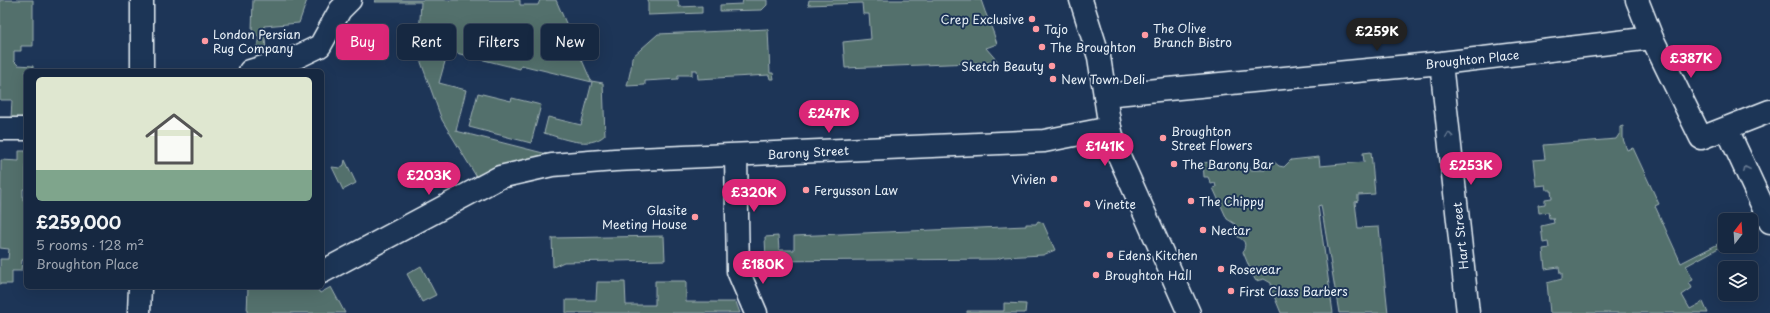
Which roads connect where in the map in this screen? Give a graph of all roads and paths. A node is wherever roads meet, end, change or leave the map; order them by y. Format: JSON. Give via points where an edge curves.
{"nodes":[{"id":1,"x":142,"y":0,"type":"edge"},
{"id":2,"x":350,"y":0,"type":"edge"},
{"id":3,"x":1081,"y":0,"type":"edge"},
{"id":4,"x":1637,"y":0,"type":"edge"},
{"id":5,"x":1652,"y":38,"type":"junction"},
{"id":6,"x":1441,"y":63,"type":"junction"},
{"id":7,"x":142,"y":69,"type":"edge"},
{"id":8,"x":257,"y":69,"type":"edge"},
{"id":9,"x":1104,"y":95,"type":"junction"},
{"id":10,"x":1770,"y":111,"type":"edge"},
{"id":11,"x":1110,"y":128,"type":"junction"},
{"id":12,"x":0,"y":129,"type":"edge"},
{"id":13,"x":24,"y":129,"type":"edge"},
{"id":14,"x":1727,"y":129,"type":"junction"},
{"id":15,"x":736,"y":156,"type":"junction"},
{"id":16,"x":1766,"y":213,"type":"edge"},
{"id":17,"x":324,"y":271,"type":"edge"},
{"id":18,"x":140,"y":289,"type":"edge"},
{"id":19,"x":139,"y":313,"type":"edge"},
{"id":20,"x":756,"y":313,"type":"edge"},
{"id":21,"x":1189,"y":313,"type":"edge"},
{"id":22,"x":1468,"y":313,"type":"edge"}],
"edges":[{"from":1,"to":7,"type":"street"},
{"from":2,"to":8,"type":"street","via":[[340,10],[320,46],[297,57]]},
{"from":3,"to":9,"type":"street","via":[[1099,57]]},
{"from":4,"to":5,"type":"street"},
{"from":5,"to":6,"type":"street","name":"Broughton Place"},
{"from":5,"to":14,"type":"street","via":[[1701,138]]},
{"from":6,"to":9,"type":"street","name":"Broughton Place"},
{"from":22,"to":6,"type":"street","name":"Hart Street","one_way":true},
{"from":9,"to":11,"type":"street"},
{"from":10,"to":14,"type":"street"},
{"from":11,"to":15,"type":"street","name":"Barony Street","via":[[1044,141]]},
{"from":11,"to":21,"type":"street","via":[[1115,147]]},
{"from":12,"to":13,"type":"street"},
{"from":16,"to":14,"type":"street","one_way":true},
{"from":15,"to":17,"type":"street","name":"Barony Street","via":[[552,164],[500,177]]},
{"from":15,"to":20,"type":"street","via":[[738,270]]},
{"from":18,"to":19,"type":"street"}]}
